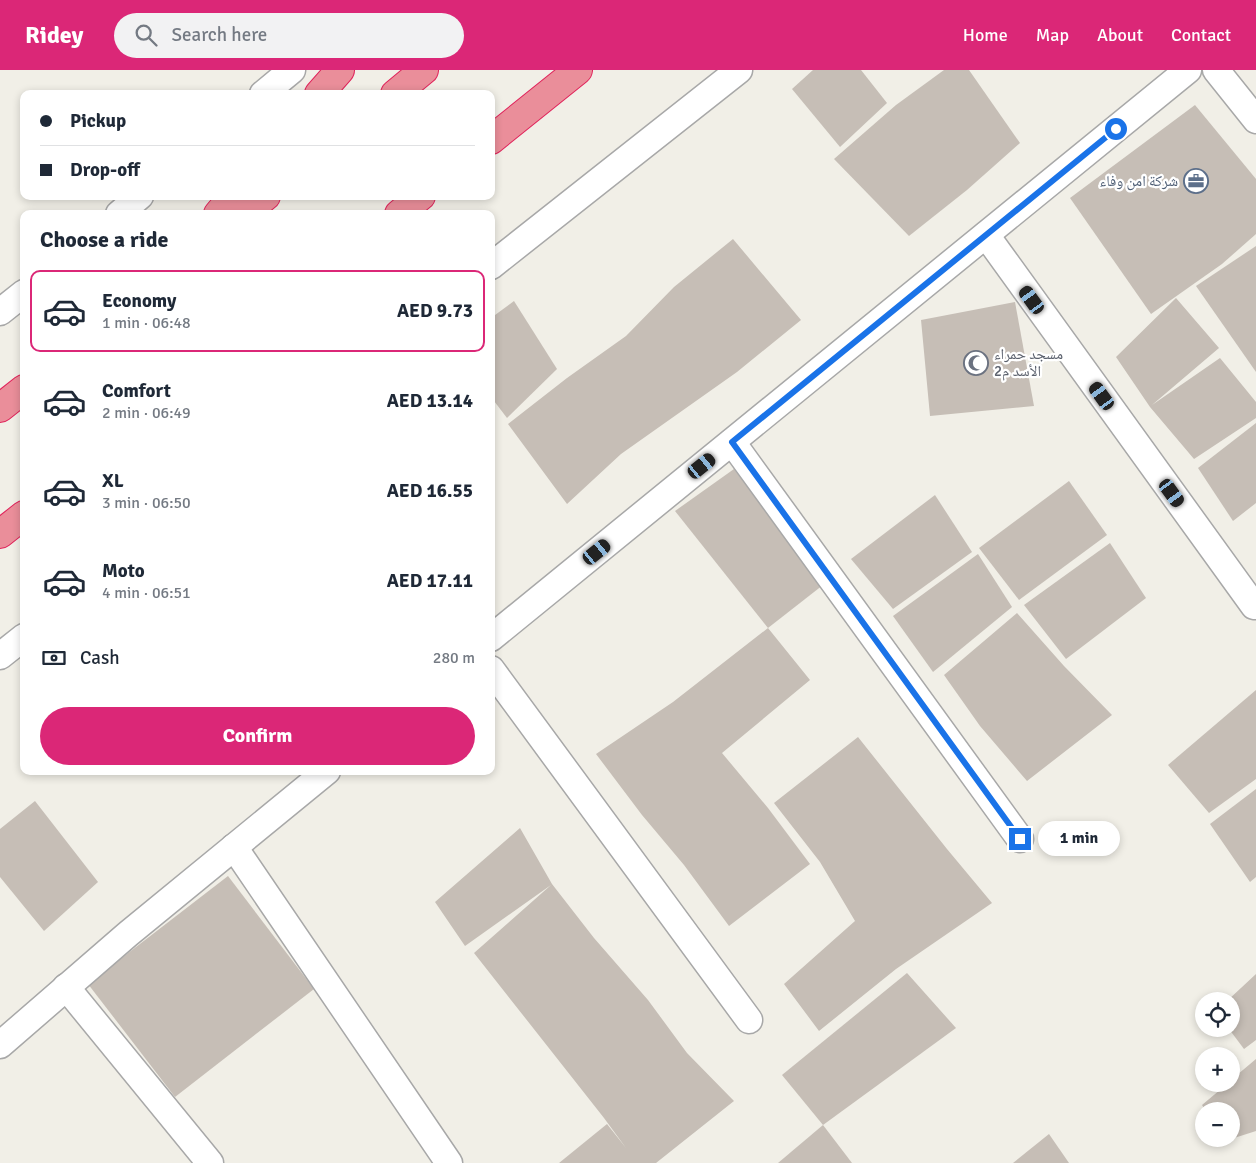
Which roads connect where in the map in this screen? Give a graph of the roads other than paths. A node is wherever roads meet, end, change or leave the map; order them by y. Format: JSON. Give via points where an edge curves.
{"nodes":[{"id":1,"x":292,"y":70,"type":"edge"},
{"id":2,"x":340,"y":70,"type":"edge"},
{"id":3,"x":424,"y":70,"type":"edge"},
{"id":4,"x":578,"y":70,"type":"edge"},
{"id":5,"x":739,"y":70,"type":"edge"},
{"id":6,"x":1188,"y":70,"type":"edge"},
{"id":7,"x":1216,"y":70,"type":"edge"},
{"id":8,"x":268,"y":90,"type":"edge"},
{"id":9,"x":322,"y":90,"type":"edge"},
{"id":10,"x":400,"y":90,"type":"edge"},
{"id":11,"x":1256,"y":120,"type":"edge"},
{"id":12,"x":495,"y":137,"type":"edge"},
{"id":13,"x":135,"y":200,"type":"edge"},
{"id":14,"x":229,"y":200,"type":"edge"},
{"id":15,"x":261,"y":200,"type":"edge"},
{"id":16,"x":416,"y":200,"type":"edge"},
{"id":17,"x":124,"y":210,"type":"edge"},
{"id":18,"x":221,"y":210,"type":"edge"},
{"id":19,"x":249,"y":210,"type":"edge"},
{"id":20,"x":404,"y":210,"type":"edge"},
{"id":21,"x":986,"y":235,"type":"junction"},
{"id":22,"x":495,"y":263,"type":"edge"},
{"id":23,"x":20,"y":296,"type":"edge"},
{"id":24,"x":0,"y":312,"type":"edge"},
{"id":25,"x":20,"y":392,"type":"edge"},
{"id":26,"x":0,"y":408,"type":"edge"},
{"id":27,"x":732,"y":442,"type":"junction"},
{"id":28,"x":20,"y":517,"type":"edge"},
{"id":29,"x":0,"y":534,"type":"edge"},
{"id":30,"x":1254,"y":606,"type":"dead end"},
{"id":31,"x":495,"y":635,"type":"edge"},
{"id":32,"x":20,"y":640,"type":"edge"},
{"id":33,"x":0,"y":656,"type":"edge"},
{"id":34,"x":495,"y":674,"type":"edge"},
{"id":35,"x":322,"y":775,"type":"edge"},
{"id":36,"x":1020,"y":839,"type":"dead end"},
{"id":37,"x":234,"y":847,"type":"junction"},
{"id":38,"x":66,"y":987,"type":"junction"},
{"id":39,"x":750,"y":1020,"type":"dead end"},
{"id":40,"x":0,"y":1045,"type":"edge"},
{"id":41,"x":210,"y":1163,"type":"edge"},
{"id":42,"x":449,"y":1163,"type":"edge"}],
"edges":[{"from":1,"to":8,"type":"street"},
{"from":2,"to":9,"type":"highway"},
{"from":3,"to":10,"type":"highway"},
{"from":4,"to":12,"type":"highway"},
{"from":5,"to":22,"type":"street"},
{"from":6,"to":21,"type":"street"},
{"from":7,"to":11,"type":"street"},
{"from":13,"to":17,"type":"street"},
{"from":14,"to":18,"type":"highway"},
{"from":15,"to":19,"type":"highway"},
{"from":16,"to":20,"type":"highway"},
{"from":21,"to":27,"type":"street"},
{"from":21,"to":30,"type":"street"},
{"from":23,"to":24,"type":"street"},
{"from":25,"to":26,"type":"highway"},
{"from":27,"to":31,"type":"street"},
{"from":27,"to":36,"type":"street"},
{"from":28,"to":29,"type":"highway"},
{"from":32,"to":33,"type":"street"},
{"from":34,"to":39,"type":"street"},
{"from":35,"to":37,"type":"street"},
{"from":37,"to":38,"type":"street"},
{"from":37,"to":42,"type":"street"},
{"from":38,"to":40,"type":"street"},
{"from":38,"to":41,"type":"street"}]}
